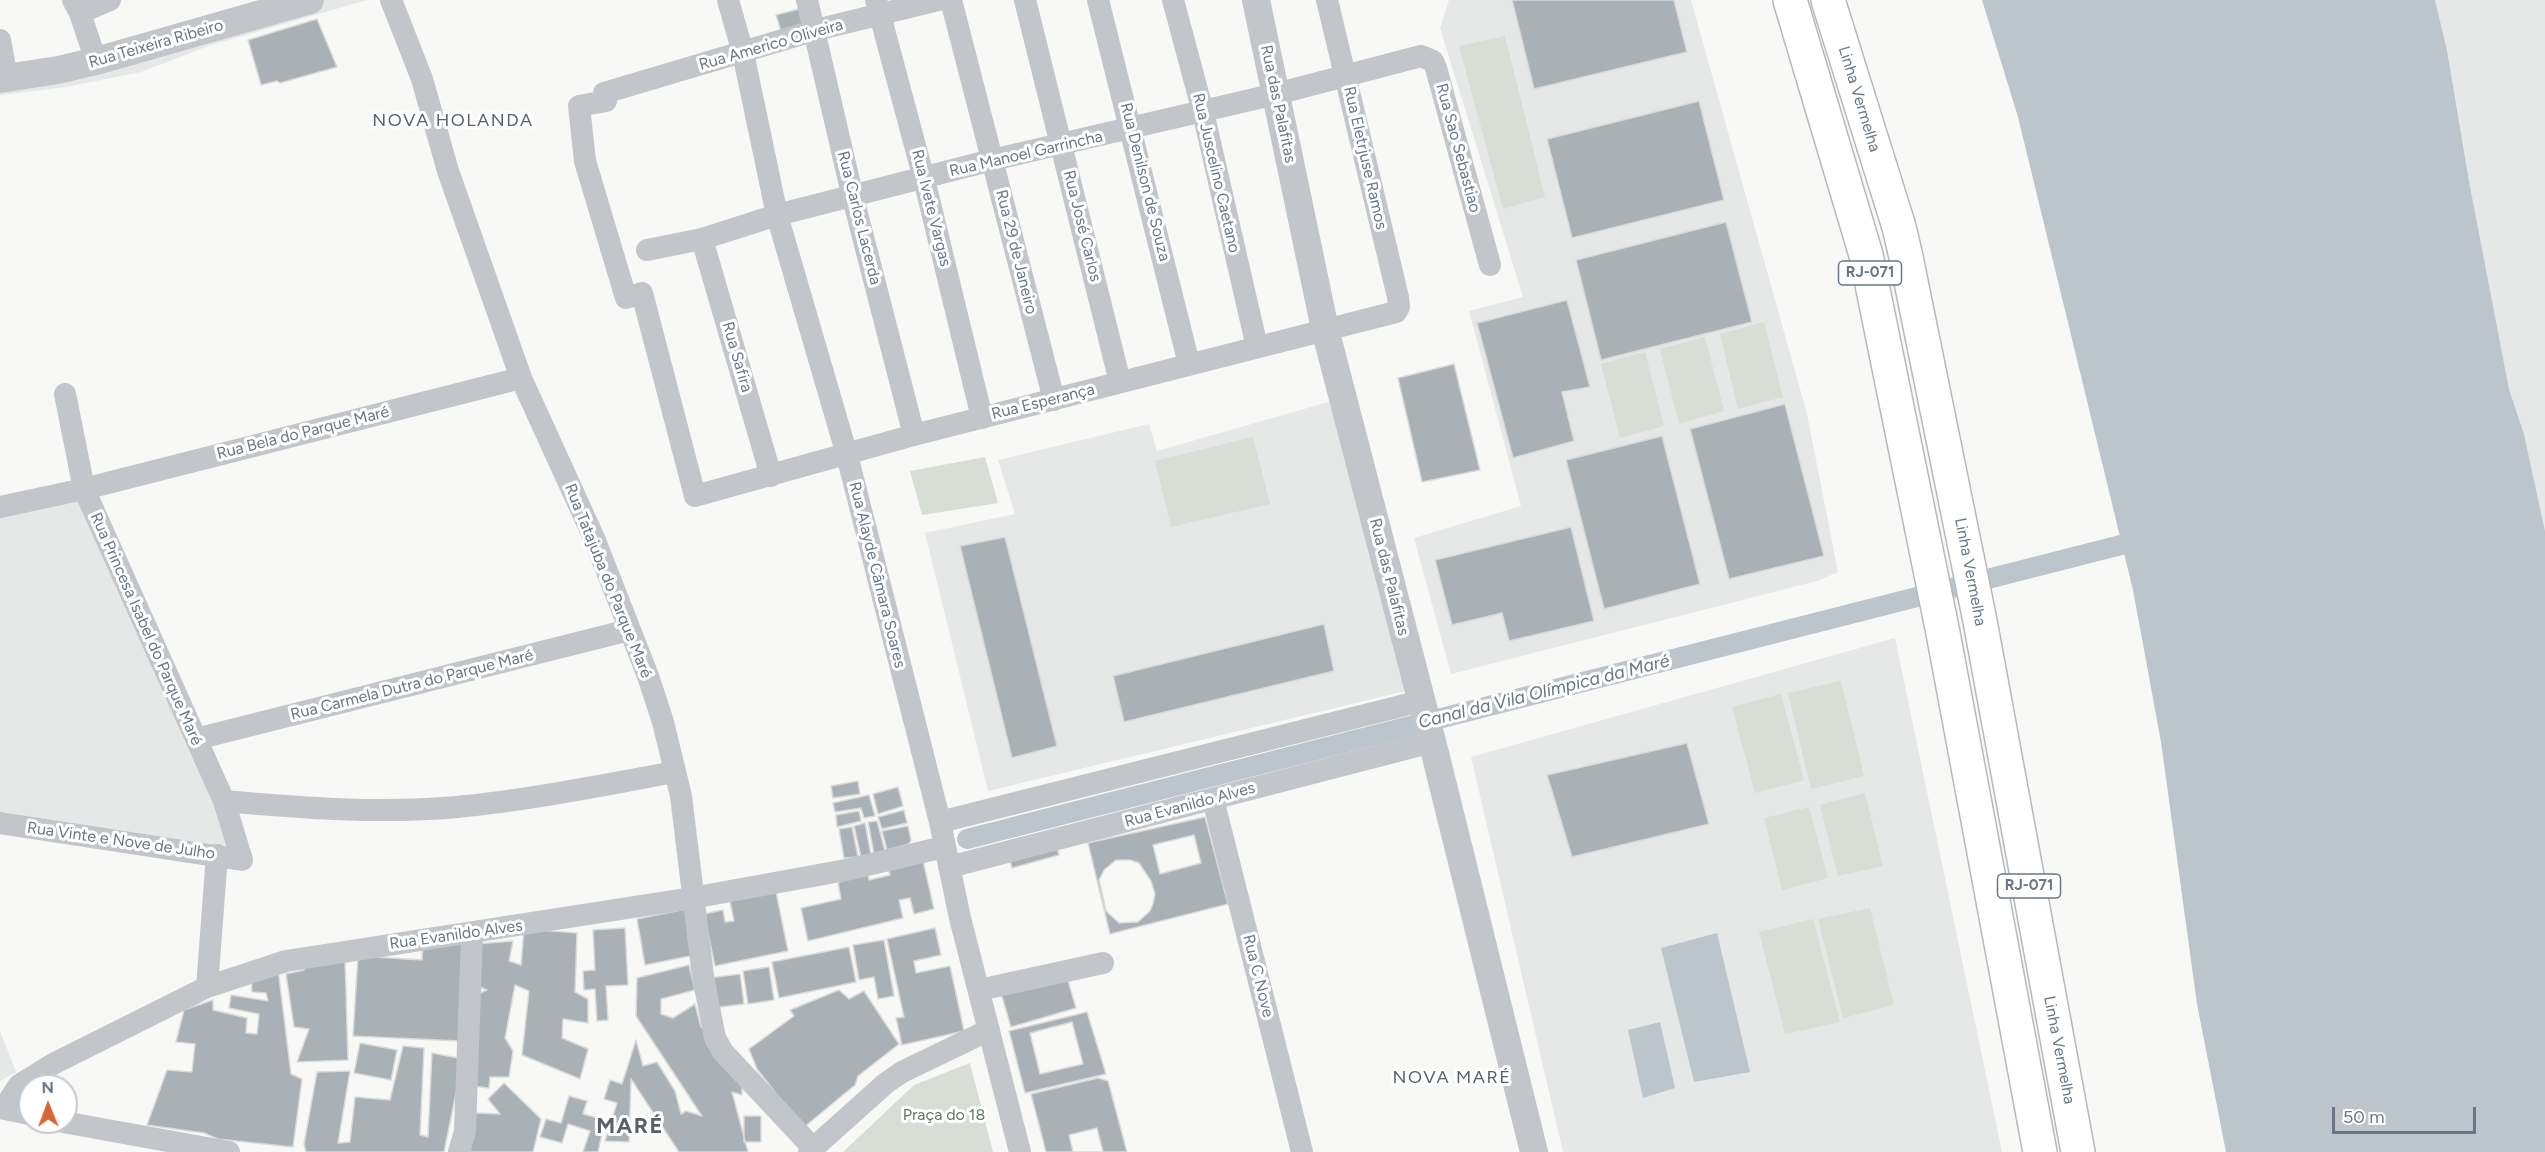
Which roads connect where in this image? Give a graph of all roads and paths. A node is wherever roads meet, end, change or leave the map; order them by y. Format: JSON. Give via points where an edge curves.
{"nodes":[{"id":1,"x":110,"y":0,"type":"edge"},
{"id":2,"x":310,"y":0,"type":"edge"},
{"id":3,"x":391,"y":0,"type":"edge"},
{"id":4,"x":728,"y":0,"type":"edge"},
{"id":5,"x":807,"y":0,"type":"edge"},
{"id":6,"x":938,"y":0,"type":"edge"},
{"id":7,"x":951,"y":0,"type":"edge"},
{"id":8,"x":1025,"y":0,"type":"edge"},
{"id":9,"x":1098,"y":0,"type":"edge"},
{"id":10,"x":1173,"y":0,"type":"edge"},
{"id":11,"x":1256,"y":0,"type":"edge"},
{"id":12,"x":1327,"y":0,"type":"edge"},
{"id":13,"x":1790,"y":0,"type":"edge"},
{"id":14,"x":1828,"y":0,"type":"edge"},
{"id":15,"x":77,"y":7,"type":"edge"},
{"id":16,"x":878,"y":7,"type":"edge"},
{"id":17,"x":816,"y":30,"type":"junction"},
{"id":18,"x":0,"y":40,"type":"edge"},
{"id":19,"x":743,"y":53,"type":"junction"},
{"id":20,"x":1404,"y":59,"type":"joint"},
{"id":21,"x":96,"y":62,"type":"junction"},
{"id":22,"x":1346,"y":77,"type":"junction"},
{"id":23,"x":4,"y":79,"type":"edge"},
{"id":24,"x":1276,"y":94,"type":"junction"},
{"id":25,"x":1203,"y":112,"type":"junction"},
{"id":26,"x":1132,"y":129,"type":"junction"},
{"id":27,"x":1062,"y":146,"type":"junction"},
{"id":28,"x":992,"y":160,"type":"junction"},
{"id":29,"x":924,"y":179,"type":"junction"},
{"id":30,"x":853,"y":198,"type":"junction"},
{"id":31,"x":777,"y":215,"type":"junction"},
{"id":32,"x":702,"y":239,"type":"junction"},
{"id":33,"x":647,"y":250,"type":"dead end"},
{"id":34,"x":1490,"y":266,"type":"dead end"},
{"id":35,"x":1392,"y":313,"type":"joint"},
{"id":36,"x":1325,"y":329,"type":"junction"},
{"id":37,"x":1257,"y":347,"type":"junction"},
{"id":38,"x":1189,"y":364,"type":"junction"},
{"id":39,"x":521,"y":378,"type":"junction"},
{"id":40,"x":1120,"y":382,"type":"junction"},
{"id":41,"x":65,"y":394,"type":"dead end"},
{"id":42,"x":1054,"y":400,"type":"junction"},
{"id":43,"x":982,"y":418,"type":"junction"},
{"id":44,"x":914,"y":435,"type":"junction"},
{"id":45,"x":847,"y":455,"type":"junction"},
{"id":46,"x":771,"y":476,"type":"junction"},
{"id":47,"x":84,"y":489,"type":"junction"},
{"id":48,"x":695,"y":496,"type":"joint"},
{"id":49,"x":0,"y":507,"type":"edge"},
{"id":50,"x":629,"y":630,"type":"junction"},
{"id":51,"x":1426,"y":720,"type":"junction"},
{"id":52,"x":196,"y":739,"type":"junction"},
{"id":53,"x":675,"y":772,"type":"junction"},
{"id":54,"x":1213,"y":799,"type":"junction"},
{"id":55,"x":224,"y":801,"type":"junction"},
{"id":56,"x":940,"y":822,"type":"junction"},
{"id":57,"x":0,"y":823,"type":"edge"},
{"id":58,"x":217,"y":855,"type":"junction"},
{"id":59,"x":947,"y":857,"type":"junction"},
{"id":60,"x":242,"y":860,"type":"joint"},
{"id":61,"x":692,"y":898,"type":"junction"},
{"id":62,"x":472,"y":933,"type":"junction"},
{"id":63,"x":1103,"y":963,"type":"dead end"},
{"id":64,"x":207,"y":987,"type":"junction"},
{"id":65,"x":980,"y":990,"type":"junction"},
{"id":66,"x":989,"y":1030,"type":"junction"},
{"id":67,"x":2,"y":1108,"type":"edge"},
{"id":68,"x":18,"y":1111,"type":"edge"},
{"id":69,"x":78,"y":1125,"type":"edge"},
{"id":70,"x":811,"y":1150,"type":"edge"},
{"id":71,"x":229,"y":1152,"type":"edge"},
{"id":72,"x":459,"y":1152,"type":"edge"},
{"id":73,"x":1020,"y":1152,"type":"edge"},
{"id":74,"x":1302,"y":1152,"type":"edge"},
{"id":75,"x":1534,"y":1152,"type":"edge"},
{"id":76,"x":2040,"y":1152,"type":"edge"},
{"id":77,"x":2078,"y":1152,"type":"edge"}],
"edges":[{"from":1,"to":15,"type":"street"},
{"from":2,"to":21,"type":"street","name":"Rua Teixeira Ribeiro"},
{"from":3,"to":39,"type":"street","name":"Rua Tatajuba do Parque Maré","via":[[422,79],[448,171]]},
{"from":4,"to":19,"type":"street","name":"Rua Alayde Câmara Soares"},
{"from":5,"to":17,"type":"street","name":"Rua Carlos Lacerda"},
{"from":6,"to":16,"type":"street","name":"Rua Americo Oliveira"},
{"from":7,"to":28,"type":"street","name":"Rua 29 de Janeiro"},
{"from":8,"to":27,"type":"street","name":"Rua José Carlos"},
{"from":9,"to":26,"type":"street","name":"Rua Denilson de Souza"},
{"from":10,"to":25,"type":"street","name":"Rua Juscelino Caetano"},
{"from":11,"to":24,"type":"street","name":"Rua das Palafitas"},
{"from":12,"to":22,"type":"street","name":"Rua Eletrjuse Ramos"},
{"from":13,"to":76,"type":"highway","number":"RJ-071","via":[[1866,255],[1943,633]]},
{"from":14,"to":77,"type":"highway","name":"Linha Vermelha","number":"RJ-071","via":[[1899,227],[1980,621]]},
{"from":15,"to":21,"type":"street"},
{"from":16,"to":17,"type":"street","name":"Rua Americo Oliveira"},
{"from":16,"to":29,"type":"street","name":"Rua Ivete Vargas"},
{"from":17,"to":19,"type":"street","name":"Rua Americo Oliveira"},
{"from":17,"to":30,"type":"street","name":"Rua Carlos Lacerda"},
{"from":18,"to":23,"type":"street"},
{"from":19,"to":31,"type":"street","name":"Rua Alayde Câmara Soares"},
{"from":19,"to":48,"type":"street","name":"Rua Americo Oliveira","via":[[579,106],[585,161],[626,298],[642,293]]},
{"from":20,"to":22,"type":"street","name":"Rua Manoel Garrincha"},
{"from":20,"to":34,"type":"street","name":"Rua Sao Sebastiao","via":[[1428,57],[1436,68]]},
{"from":21,"to":23,"type":"street","name":"Rua Teixeira Ribeiro"},
{"from":22,"to":24,"type":"street","name":"Rua Manoel Garrincha"},
{"from":22,"to":35,"type":"street","name":"Rua Eletrjuse Ramos","via":[[1398,297],[1399,307]]},
{"from":24,"to":25,"type":"street","name":"Rua Manoel Garrincha"},
{"from":24,"to":36,"type":"street","name":"Rua das Palafitas"},
{"from":25,"to":26,"type":"street","name":"Rua Manoel Garrincha"},
{"from":25,"to":37,"type":"street","name":"Rua Juscelino Caetano"},
{"from":26,"to":27,"type":"street","name":"Rua Manoel Garrincha"},
{"from":26,"to":38,"type":"street","name":"Rua Denilson de Souza"},
{"from":27,"to":28,"type":"street","name":"Rua Manoel Garrincha"},
{"from":27,"to":40,"type":"street","name":"Rua José Carlos"},
{"from":28,"to":29,"type":"street","name":"Rua Manoel Garrincha"},
{"from":28,"to":42,"type":"street","name":"Rua 29 de Janeiro"},
{"from":29,"to":30,"type":"street","name":"Rua Manoel Garrincha"},
{"from":29,"to":43,"type":"street","name":"Rua Ivete Vargas"},
{"from":30,"to":31,"type":"street","name":"Rua Manoel Garrincha"},
{"from":30,"to":44,"type":"street","name":"Rua Carlos Lacerda"},
{"from":31,"to":32,"type":"street","name":"Rua Manoel Garrincha"},
{"from":31,"to":45,"type":"street","name":"Rua Alayde Câmara Soares"},
{"from":32,"to":33,"type":"street","name":"Rua Manoel Garrincha"},
{"from":32,"to":46,"type":"street","name":"Rua Safira"},
{"from":35,"to":36,"type":"street","name":"Rua Esperança"},
{"from":36,"to":37,"type":"street","name":"Rua Esperança"},
{"from":36,"to":51,"type":"street","name":"Rua das Palafitas"},
{"from":37,"to":38,"type":"street","name":"Rua Esperança"},
{"from":38,"to":40,"type":"street","name":"Rua Esperança"},
{"from":39,"to":47,"type":"street","name":"Rua Bela do Parque Maré"},
{"from":39,"to":50,"type":"street","name":"Rua Tatajuba do Parque Maré","via":[[594,538]]},
{"from":40,"to":42,"type":"street","name":"Rua Esperança"},
{"from":41,"to":47,"type":"street","name":"Rua Princesa Isabel do Parque Maré"},
{"from":42,"to":43,"type":"street","name":"Rua Esperança"},
{"from":43,"to":44,"type":"street","name":"Rua Esperança"},
{"from":44,"to":45,"type":"street","name":"Rua Esperança"},
{"from":45,"to":46,"type":"street","name":"Rua Esperança"},
{"from":45,"to":56,"type":"street","name":"Rua Alayde Câmara Soares"},
{"from":46,"to":48,"type":"street","name":"Rua Esperança"},
{"from":47,"to":49,"type":"street","name":"Rua Bela do Parque Maré"},
{"from":47,"to":52,"type":"street","name":"Rua Princesa Isabel do Parque Maré"},
{"from":50,"to":52,"type":"street","name":"Rua Carmela Dutra do Parque Maré"},
{"from":50,"to":53,"type":"street","name":"Rua Tatajuba do Parque Maré","via":[[663,722]]},
{"from":51,"to":54,"type":"street","name":"Rua Evanildo Alves"},
{"from":51,"to":56,"type":"street"},
{"from":51,"to":75,"type":"street","name":"Rua das Palafitas"},
{"from":52,"to":55,"type":"street","name":"Rua Princesa Isabel do Parque Maré"},
{"from":53,"to":55,"type":"street","via":[[456,807],[342,809]]},
{"from":53,"to":61,"type":"street","name":"Rua Tatajuba do Parque Maré"},
{"from":54,"to":59,"type":"street","name":"Rua Evanildo Alves"},
{"from":54,"to":74,"type":"street","name":"Rua C Nove"},
{"from":55,"to":60,"type":"street","name":"Rua Princesa Isabel do Parque Maré"},
{"from":56,"to":59,"type":"street","name":"Rua Alayde Câmara Soares"},
{"from":57,"to":58,"type":"street","name":"Rua Vinte e Nove de Julho"},
{"from":58,"to":60,"type":"street","name":"Rua Vinte e Nove de Julho"},
{"from":58,"to":64,"type":"street"},
{"from":59,"to":61,"type":"street","name":"Rua Evanildo Alves","via":[[846,870]]},
{"from":59,"to":65,"type":"street","name":"Rua Alayde Câmara Soares"},
{"from":61,"to":62,"type":"street","name":"Rua Evanildo Alves"},
{"from":61,"to":70,"type":"street","name":"Rua Tatajuba do Parque Maré","via":[[716,1038],[723,1052]]},
{"from":62,"to":64,"type":"street","name":"Rua Evanildo Alves","via":[[286,961]]},
{"from":62,"to":72,"type":"street","via":[[465,1131]]},
{"from":63,"to":65,"type":"street"},
{"from":64,"to":67,"type":"street","name":"Rua Evanildo Alves","via":[[28,1077]]},
{"from":65,"to":66,"type":"street","name":"Rua Alayde Câmara Soares"},
{"from":66,"to":70,"type":"street","via":[[894,1077]]},
{"from":66,"to":73,"type":"street","name":"Rua Alayde Câmara Soares"},
{"from":67,"to":68,"type":"street"},
{"from":69,"to":71,"type":"street"}]}
